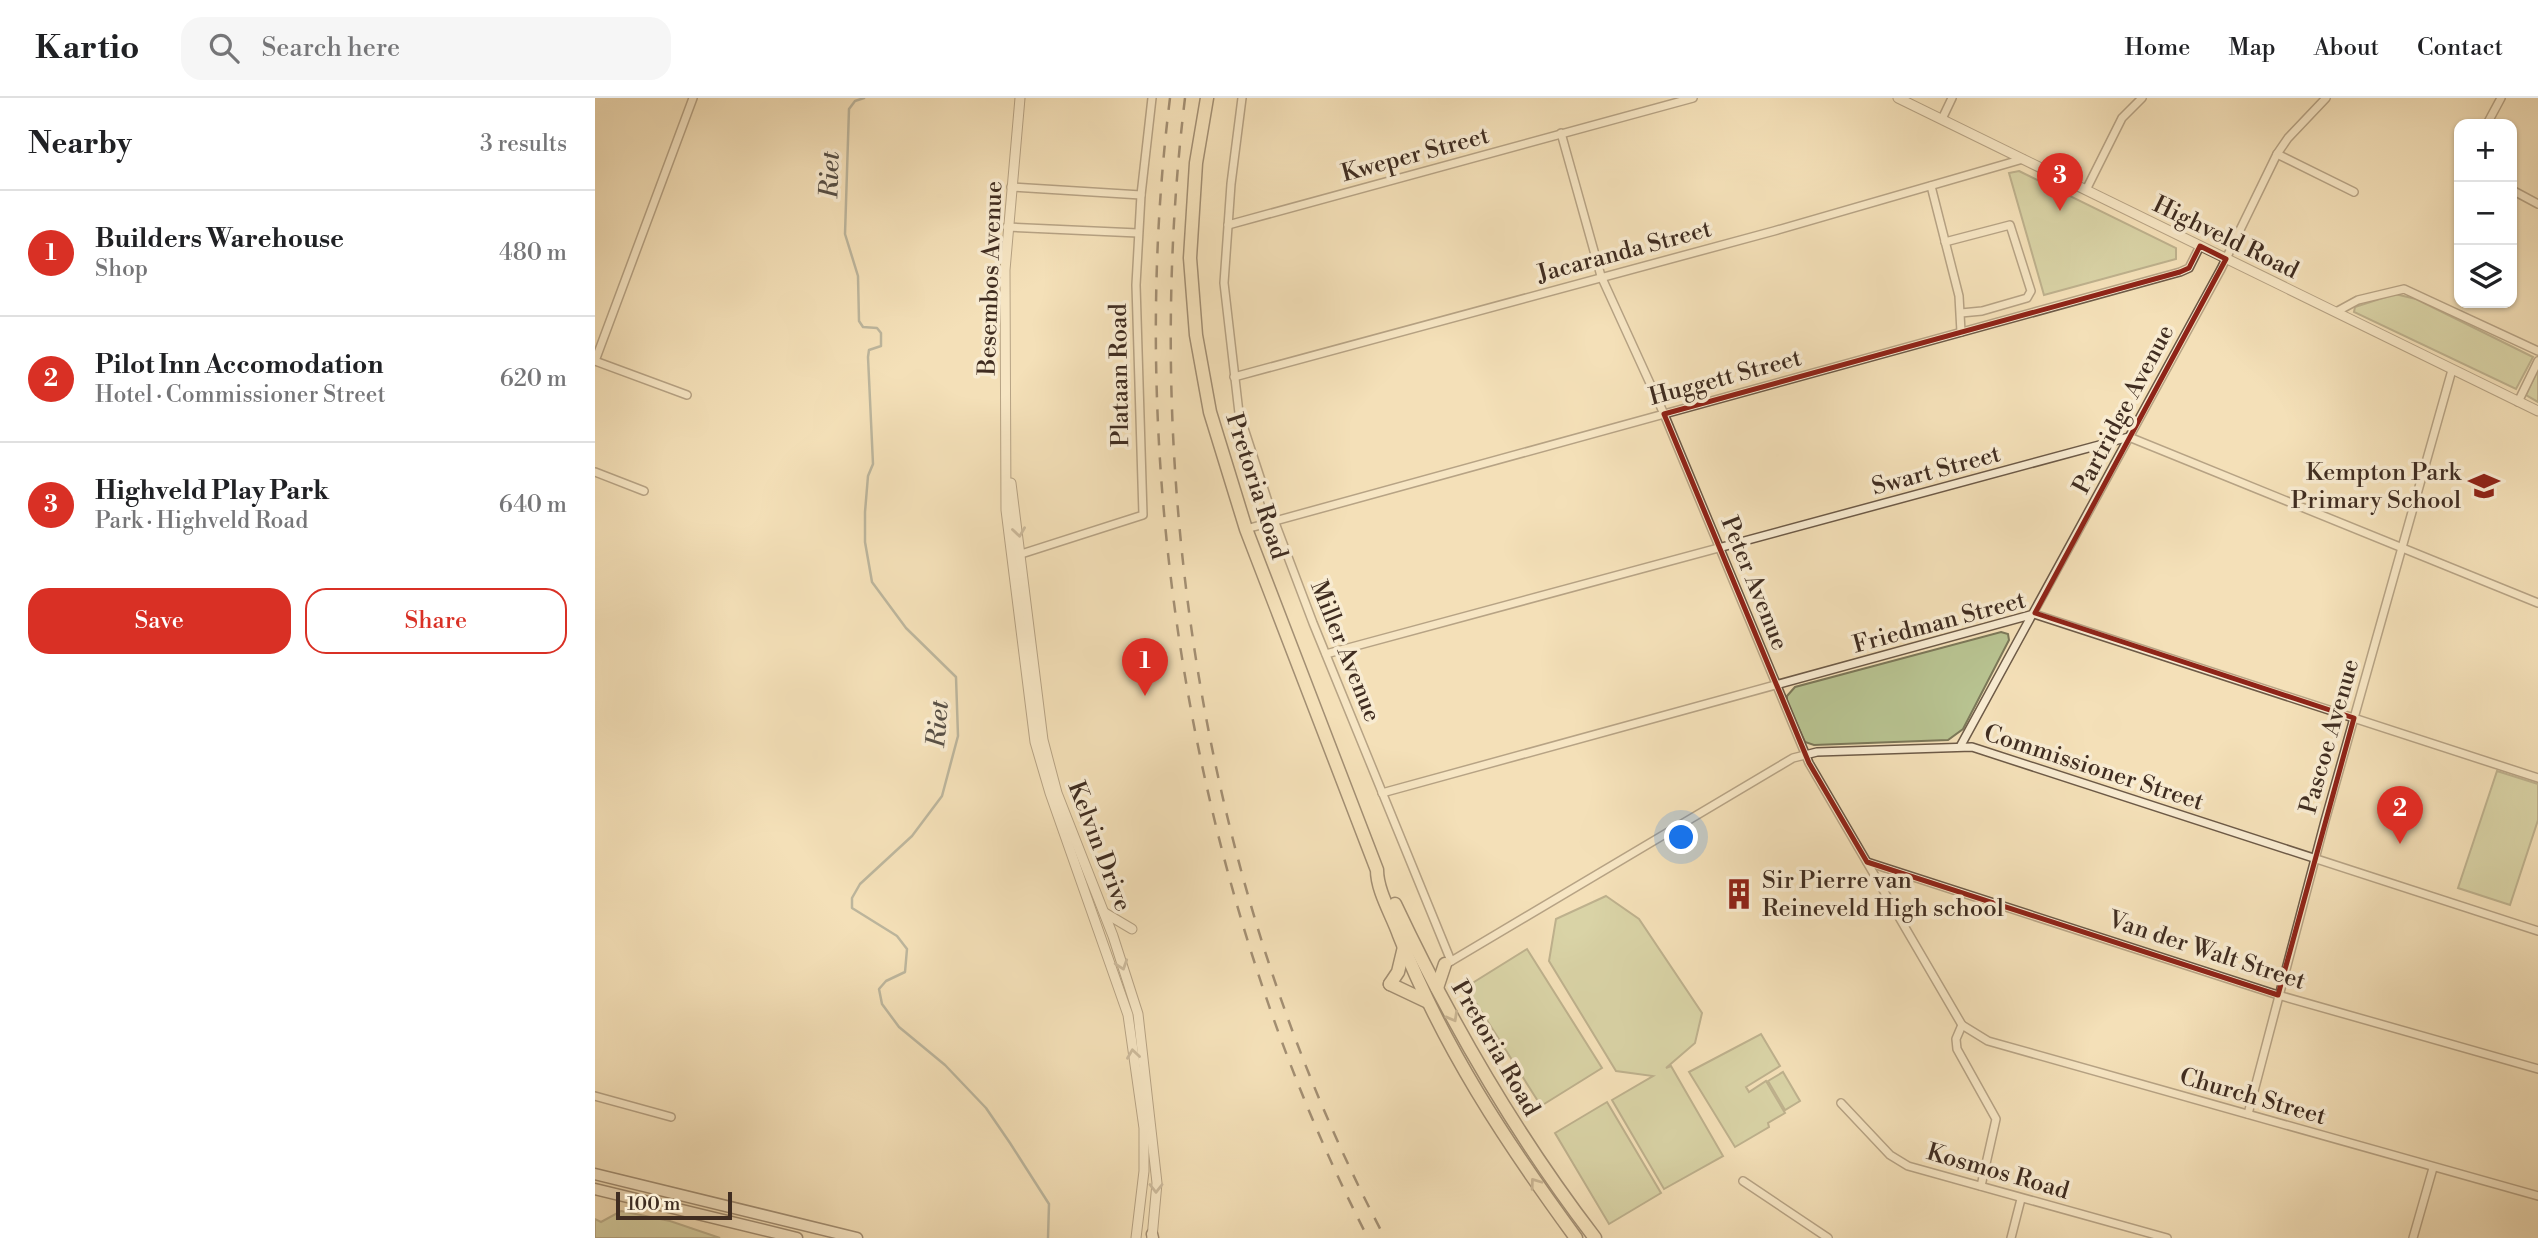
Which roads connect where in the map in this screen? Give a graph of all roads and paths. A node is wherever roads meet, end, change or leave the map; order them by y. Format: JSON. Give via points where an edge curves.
{"nodes":[{"id":1,"x":693,"y":98,"type":"edge"},
{"id":2,"x":1020,"y":98,"type":"edge"},
{"id":3,"x":1152,"y":98,"type":"edge"},
{"id":4,"x":1207,"y":98,"type":"edge"},
{"id":5,"x":1242,"y":98,"type":"edge"},
{"id":6,"x":1693,"y":98,"type":"edge"},
{"id":7,"x":1898,"y":98,"type":"edge"},
{"id":8,"x":1952,"y":98,"type":"edge"},
{"id":9,"x":2142,"y":98,"type":"edge"},
{"id":10,"x":2326,"y":98,"type":"edge"},
{"id":11,"x":2501,"y":98,"type":"edge"},
{"id":12,"x":1942,"y":119,"type":"junction"},
{"id":13,"x":2490,"y":119,"type":"edge"},
{"id":14,"x":1561,"y":133,"type":"junction"},
{"id":15,"x":2277,"y":154,"type":"junction"},
{"id":16,"x":2023,"y":159,"type":"junction"},
{"id":17,"x":1931,"y":186,"type":"junction"},
{"id":18,"x":1011,"y":187,"type":"junction"},
{"id":19,"x":2086,"y":190,"type":"junction"},
{"id":20,"x":2354,"y":192,"type":"dead end"},
{"id":21,"x":2517,"y":193,"type":"edge"},
{"id":22,"x":1141,"y":195,"type":"junction"},
{"id":23,"x":2538,"y":204,"type":"edge"},
{"id":24,"x":1228,"y":225,"type":"junction"},
{"id":25,"x":1007,"y":227,"type":"junction"},
{"id":26,"x":1138,"y":233,"type":"junction"},
{"id":27,"x":1945,"y":242,"type":"junction"},
{"id":28,"x":2200,"y":246,"type":"junction"},
{"id":29,"x":2226,"y":259,"type":"junction"},
{"id":30,"x":1601,"y":276,"type":"junction"},
{"id":31,"x":1961,"y":313,"type":"junction"},
{"id":32,"x":2336,"y":313,"type":"junction"},
{"id":33,"x":1961,"y":332,"type":"junction"},
{"id":34,"x":2538,"y":351,"type":"edge"},
{"id":35,"x":595,"y":361,"type":"edge"},
{"id":36,"x":2538,"y":361,"type":"edge"},
{"id":37,"x":2452,"y":370,"type":"junction"},
{"id":38,"x":1234,"y":377,"type":"junction"},
{"id":39,"x":687,"y":395,"type":"dead end"},
{"id":40,"x":2518,"y":401,"type":"junction"},
{"id":41,"x":2538,"y":411,"type":"edge"},
{"id":42,"x":1664,"y":414,"type":"junction"},
{"id":43,"x":2129,"y":437,"type":"junction"},
{"id":44,"x":1007,"y":462,"type":"joint"},
{"id":45,"x":595,"y":472,"type":"edge"},
{"id":46,"x":645,"y":491,"type":"dead end"},
{"id":47,"x":1274,"y":520,"type":"junction"},
{"id":48,"x":1246,"y":528,"type":"junction"},
{"id":49,"x":1720,"y":548,"type":"junction"},
{"id":50,"x":2402,"y":548,"type":"junction"},
{"id":51,"x":1017,"y":556,"type":"junction"},
{"id":52,"x":2538,"y":603,"type":"edge"},
{"id":53,"x":2034,"y":614,"type":"junction"},
{"id":54,"x":1326,"y":654,"type":"junction"},
{"id":55,"x":1776,"y":685,"type":"junction"},
{"id":56,"x":2354,"y":718,"type":"junction"},
{"id":57,"x":1961,"y":745,"type":"junction"},
{"id":58,"x":1805,"y":754,"type":"junction"},
{"id":59,"x":2538,"y":778,"type":"edge"},
{"id":60,"x":1382,"y":793,"type":"junction"},
{"id":61,"x":2315,"y":859,"type":"junction"},
{"id":62,"x":1867,"y":862,"type":"junction"},
{"id":63,"x":1377,"y":870,"type":"junction"},
{"id":64,"x":1104,"y":912,"type":"junction"},
{"id":65,"x":1132,"y":929,"type":"dead end"},
{"id":66,"x":2538,"y":931,"type":"edge"},
{"id":67,"x":1404,"y":947,"type":"junction"},
{"id":68,"x":1448,"y":963,"type":"junction"},
{"id":69,"x":1424,"y":976,"type":"junction"},
{"id":70,"x":1437,"y":988,"type":"junction"},
{"id":71,"x":2278,"y":995,"type":"junction"},
{"id":72,"x":1429,"y":1002,"type":"junction"},
{"id":73,"x":1962,"y":1025,"type":"junction"},
{"id":74,"x":2538,"y":1069,"type":"edge"},
{"id":75,"x":595,"y":1096,"type":"edge"},
{"id":76,"x":1841,"y":1104,"type":"dead end"},
{"id":77,"x":2248,"y":1114,"type":"junction"},
{"id":78,"x":671,"y":1117,"type":"dead end"},
{"id":79,"x":2433,"y":1168,"type":"junction"},
{"id":80,"x":595,"y":1174,"type":"edge"},
{"id":81,"x":1743,"y":1181,"type":"dead end"},
{"id":82,"x":1981,"y":1186,"type":"junction"},
{"id":83,"x":596,"y":1192,"type":"edge"},
{"id":84,"x":2538,"y":1196,"type":"edge"},
{"id":85,"x":2021,"y":1199,"type":"junction"},
{"id":86,"x":1566,"y":1225,"type":"junction"},
{"id":87,"x":1152,"y":1237,"type":"edge"},
{"id":88,"x":796,"y":1238,"type":"edge"},
{"id":89,"x":857,"y":1238,"type":"edge"},
{"id":90,"x":1136,"y":1238,"type":"edge"},
{"id":91,"x":1569,"y":1238,"type":"edge"},
{"id":92,"x":1576,"y":1238,"type":"edge"},
{"id":93,"x":1595,"y":1238,"type":"edge"},
{"id":94,"x":1826,"y":1238,"type":"edge"},
{"id":95,"x":2011,"y":1238,"type":"edge"},
{"id":96,"x":2167,"y":1238,"type":"edge"},
{"id":97,"x":2413,"y":1238,"type":"edge"}],
"edges":[{"from":1,"to":35,"type":"street"},
{"from":2,"to":18,"type":"street","name":"Besembos Avenue"},
{"from":3,"to":22,"type":"street","name":"Plataan Road"},
{"from":4,"to":48,"type":"main road","name":"Pretoria Road","via":[[1192,207],[1193,311],[1210,412]]},
{"from":5,"to":24,"type":"street","name":"Miller Avenue"},
{"from":6,"to":14,"type":"street","name":"Kweper Street"},
{"from":7,"to":12,"type":"street","name":"Highveld Road"},
{"from":8,"to":12,"type":"street"},
{"from":9,"to":19,"type":"street","via":[[2122,118]]},
{"from":10,"to":15,"type":"street","name":"Partridge Avenue"},
{"from":11,"to":13,"type":"street"},
{"from":12,"to":16,"type":"street","name":"Highveld Road"},
{"from":14,"to":24,"type":"street","name":"Kweper Street"},
{"from":14,"to":30,"type":"street","name":"Peter Avenue"},
{"from":15,"to":20,"type":"street"},
{"from":15,"to":29,"type":"street","name":"Partridge Avenue"},
{"from":16,"to":17,"type":"street","name":"Jacaranda Street"},
{"from":16,"to":19,"type":"street","name":"Highveld Road"},
{"from":17,"to":27,"type":"street"},
{"from":17,"to":30,"type":"street","name":"Jacaranda Street"},
{"from":18,"to":22,"type":"street"},
{"from":18,"to":25,"type":"street","name":"Besembos Avenue"},
{"from":19,"to":28,"type":"street","name":"Highveld Road"},
{"from":21,"to":23,"type":"street"},
{"from":22,"to":26,"type":"street","name":"Plataan Road"},
{"from":24,"to":38,"type":"street","name":"Miller Avenue","via":[[1224,294]]},
{"from":25,"to":26,"type":"street"},
{"from":25,"to":44,"type":"street","name":"Besembos Avenue"},
{"from":26,"to":51,"type":"street","name":"Plataan Road","via":[[1143,515]]},
{"from":27,"to":31,"type":"street"},
{"from":27,"to":31,"type":"street","via":[[2011,225],[2031,291],[2027,298]]},
{"from":28,"to":29,"type":"street","name":"Highveld Road"},
{"from":28,"to":33,"type":"street","name":"Huggett Street","via":[[2189,268],[2180,272]]},
{"from":29,"to":32,"type":"street","name":"Highveld Road"},
{"from":29,"to":43,"type":"street","name":"Partridge Avenue"},
{"from":30,"to":38,"type":"street","name":"Jacaranda Street"},
{"from":30,"to":42,"type":"street","name":"Peter Avenue"},
{"from":31,"to":33,"type":"street"},
{"from":32,"to":34,"type":"street","via":[[2358,300],[2404,289]]},
{"from":32,"to":37,"type":"street","name":"Highveld Road"},
{"from":33,"to":42,"type":"street","name":"Huggett Street"},
{"from":35,"to":39,"type":"street"},
{"from":36,"to":40,"type":"street"},
{"from":37,"to":40,"type":"street","name":"Highveld Road"},
{"from":37,"to":50,"type":"street","name":"Pascoe Avenue"},
{"from":38,"to":47,"type":"street","name":"Miller Avenue","via":[[1242,423]]},
{"from":40,"to":41,"type":"street","name":"Highveld Road"},
{"from":42,"to":47,"type":"street","name":"Huggett Street"},
{"from":42,"to":49,"type":"street","name":"Peter Avenue"},
{"from":43,"to":49,"type":"street","name":"Swart Street"},
{"from":43,"to":50,"type":"street"},
{"from":43,"to":53,"type":"street","name":"Partridge Avenue"},
{"from":44,"to":51,"type":"street","name":"Kelvin Drive","via":[[1006,510]]},
{"from":45,"to":46,"type":"street"},
{"from":47,"to":48,"type":"street","name":"Huggett Street"},
{"from":47,"to":54,"type":"street","name":"Miller Avenue"},
{"from":48,"to":63,"type":"main road","name":"Pretoria Road"},
{"from":49,"to":54,"type":"street","name":"Swart Street"},
{"from":49,"to":55,"type":"street","name":"Peter Avenue"},
{"from":50,"to":52,"type":"street"},
{"from":50,"to":56,"type":"street","name":"Pascoe Avenue"},
{"from":51,"to":64,"type":"street","name":"Kelvin Drive","via":[[1043,740],[1057,793]]},
{"from":90,"to":51,"type":"street","name":"Kelvin Drive","one_way":true,"via":[[1144,1128],[1128,1015],[1035,742]]},
{"from":53,"to":55,"type":"street","name":"Friedman Street"},
{"from":53,"to":56,"type":"street","name":"Friedman Street"},
{"from":53,"to":57,"type":"street","name":"Partridge Avenue"},
{"from":54,"to":60,"type":"street","name":"Miller Avenue"},
{"from":55,"to":58,"type":"street","name":"Peter Avenue"},
{"from":55,"to":60,"type":"street","name":"Friedman Street"},
{"from":56,"to":59,"type":"street","name":"Friedman Street"},
{"from":56,"to":61,"type":"street","name":"Pascoe Avenue"},
{"from":57,"to":58,"type":"street","name":"Commissioner Street"},
{"from":57,"to":61,"type":"street","name":"Commissioner Street"},
{"from":58,"to":62,"type":"street","name":"Peter Avenue"},
{"from":58,"to":68,"type":"street","name":"Commissioner Street"},
{"from":60,"to":68,"type":"street","name":"Miller Avenue"},
{"from":61,"to":66,"type":"street","name":"Commissioner Street"},
{"from":61,"to":71,"type":"street","name":"Pascoe Avenue"},
{"from":62,"to":71,"type":"street","name":"Van der Walt Street"},
{"from":62,"to":73,"type":"street","name":"Peter Avenue"},
{"from":63,"to":67,"type":"main road","name":"Pretoria Road"},
{"from":63,"to":69,"type":"main road","name":"Pretoria Road"},
{"from":64,"to":65,"type":"street"},
{"from":64,"to":87,"type":"street","name":"Kelvin Drive","one_way":true,"via":[[1138,1014],[1157,1183]]},
{"from":67,"to":69,"type":"main road","name":"Pretoria Road"},
{"from":67,"to":72,"type":"main road","via":[[1390,984]]},
{"from":68,"to":69,"type":"street","name":"Commissioner Street"},
{"from":68,"to":70,"type":"main road"},
{"from":69,"to":70,"type":"main road","name":"Pretoria Road"},
{"from":69,"to":72,"type":"main road","name":"Pretoria Road"},
{"from":70,"to":93,"type":"main road","name":"Pretoria Road","one_way":true,"via":[[1542,1168]]},
{"from":71,"to":74,"type":"street","name":"Van der Walt Street"},
{"from":71,"to":77,"type":"street","name":"Pascoe Avenue"},
{"from":86,"to":72,"type":"main road","name":"Pretoria Road","one_way":true,"via":[[1468,1080]]},
{"from":73,"to":77,"type":"street","name":"Church Street","via":[[1988,1041]]},
{"from":73,"to":82,"type":"street","via":[[1957,1049],[1996,1119]]},
{"from":75,"to":78,"type":"street"},
{"from":76,"to":82,"type":"street","name":"Kosmos Road","via":[[1898,1161]]},
{"from":77,"to":79,"type":"street","name":"Church Street"},
{"from":79,"to":84,"type":"street","name":"Church Street"},
{"from":79,"to":97,"type":"street"},
{"from":80,"to":89,"type":"main road"},
{"from":81,"to":94,"type":"street"},
{"from":82,"to":85,"type":"street","name":"Kosmos Road"},
{"from":83,"to":88,"type":"main road"},
{"from":85,"to":95,"type":"street"},
{"from":85,"to":96,"type":"street","name":"Kosmos Road"},
{"from":86,"to":91,"type":"main road"},
{"from":86,"to":92,"type":"main road","name":"Pretoria Road"}]}
